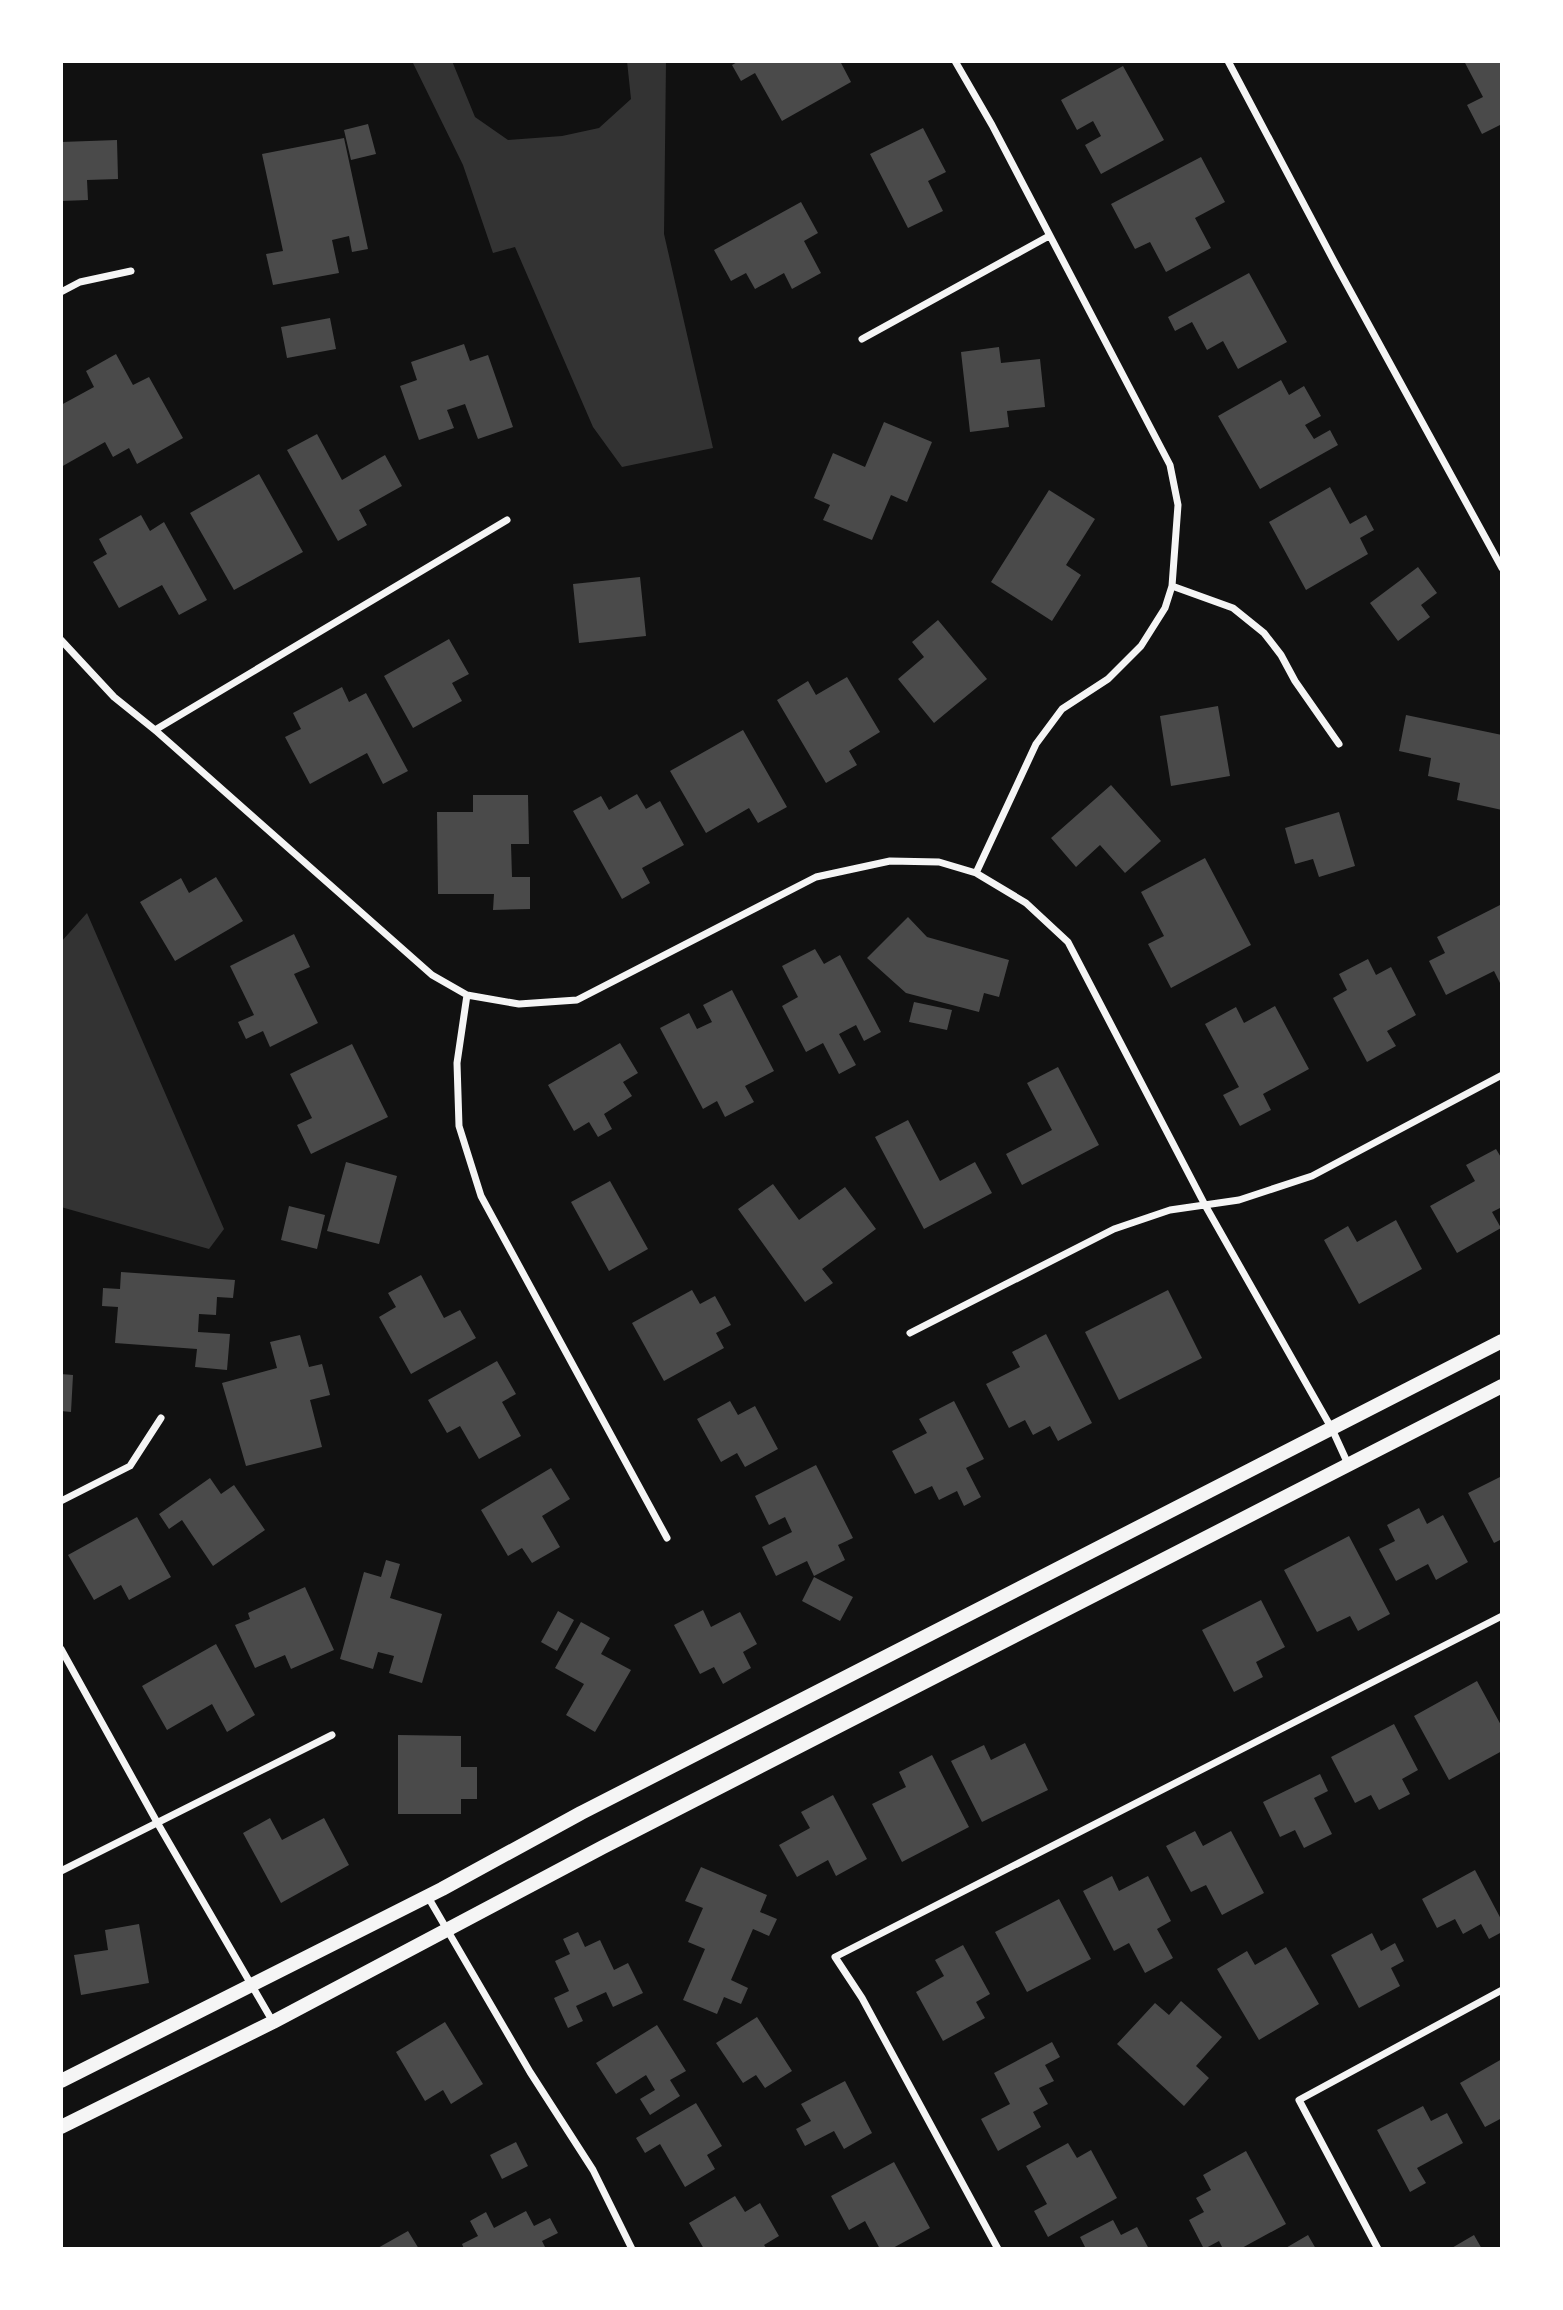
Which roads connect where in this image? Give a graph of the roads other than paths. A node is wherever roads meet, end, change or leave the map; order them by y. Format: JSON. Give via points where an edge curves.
{"nodes":[{"id":1,"x":956,"y":61,"type":"edge"},
{"id":2,"x":1228,"y":61,"type":"edge"},
{"id":3,"x":1049,"y":236,"type":"junction"},
{"id":4,"x":131,"y":271,"type":"dead end"},
{"id":5,"x":61,"y":292,"type":"edge"},
{"id":6,"x":863,"y":339,"type":"dead end"},
{"id":7,"x":507,"y":520,"type":"dead end"},
{"id":8,"x":1502,"y":568,"type":"edge"},
{"id":9,"x":1172,"y":586,"type":"junction"},
{"id":10,"x":61,"y":640,"type":"edge"},
{"id":11,"x":156,"y":730,"type":"junction"},
{"id":12,"x":1339,"y":744,"type":"dead end"},
{"id":13,"x":976,"y":873,"type":"junction"},
{"id":14,"x":467,"y":995,"type":"junction"},
{"id":15,"x":1502,"y":1075,"type":"edge"},
{"id":16,"x":1205,"y":1205,"type":"junction"},
{"id":17,"x":911,"y":1333,"type":"dead end"},
{"id":18,"x":1502,"y":1340,"type":"edge"},
{"id":19,"x":1502,"y":1386,"type":"edge"},
{"id":20,"x":161,"y":1418,"type":"dead end"},
{"id":21,"x":1332,"y":1429,"type":"junction"},
{"id":22,"x":1348,"y":1465,"type":"junction"},
{"id":23,"x":61,"y":1501,"type":"edge"},
{"id":24,"x":667,"y":1538,"type":"dead end"},
{"id":25,"x":1502,"y":1616,"type":"edge"},
{"id":26,"x":61,"y":1649,"type":"edge"},
{"id":27,"x":332,"y":1735,"type":"dead end"},
{"id":28,"x":158,"y":1824,"type":"junction"},
{"id":29,"x":61,"y":1871,"type":"edge"},
{"id":30,"x":428,"y":1896,"type":"junction"},
{"id":31,"x":447,"y":1931,"type":"junction"},
{"id":32,"x":253,"y":1984,"type":"junction"},
{"id":33,"x":1502,"y":1990,"type":"edge"},
{"id":34,"x":273,"y":2022,"type":"junction"},
{"id":35,"x":61,"y":2081,"type":"edge"},
{"id":36,"x":61,"y":2127,"type":"edge"},
{"id":37,"x":632,"y":2249,"type":"edge"},
{"id":38,"x":998,"y":2249,"type":"edge"},
{"id":39,"x":1378,"y":2249,"type":"edge"}],
"edges":[{"from":1,"to":3,"type":"street"},
{"from":2,"to":8,"type":"street"},
{"from":3,"to":6,"type":"street"},
{"from":3,"to":9,"type":"street","via":[[1170,465],[1178,505]]},
{"from":4,"to":5,"type":"street","via":[[80,282]]},
{"from":7,"to":11,"type":"street"},
{"from":9,"to":12,"type":"street","via":[[1233,608],[1264,633]]},
{"from":9,"to":13,"type":"street","via":[[1165,608],[1141,646],[1108,679],[1062,709],[1035,744]]},
{"from":10,"to":11,"type":"street","via":[[114,697]]},
{"from":11,"to":14,"type":"street","via":[[432,975]]},
{"from":13,"to":14,"type":"street","via":[[939,862],[890,861],[816,877],[577,1000],[519,1004]]},
{"from":13,"to":16,"type":"street","via":[[1027,903],[1068,942]]},
{"from":14,"to":24,"type":"street","via":[[457,1063],[460,1126],[481,1196]]},
{"from":15,"to":16,"type":"street","via":[[1312,1176],[1239,1200]]},
{"from":16,"to":17,"type":"street","via":[[1170,1210],[1114,1229]]},
{"from":16,"to":21,"type":"street"},
{"from":18,"to":21,"type":"main road"},
{"from":19,"to":22,"type":"main road"},
{"from":20,"to":23,"type":"street","via":[[130,1466]]},
{"from":21,"to":22,"type":"street"},
{"from":21,"to":30,"type":"main road","via":[[581,1813]]},
{"from":22,"to":31,"type":"main road"},
{"from":25,"to":38,"type":"street","via":[[835,1957],[862,1998]]},
{"from":26,"to":28,"type":"street"},
{"from":27,"to":28,"type":"street"},
{"from":28,"to":29,"type":"street"},
{"from":28,"to":32,"type":"street"},
{"from":30,"to":31,"type":"street"},
{"from":30,"to":32,"type":"main road"},
{"from":31,"to":34,"type":"main road"},
{"from":31,"to":37,"type":"street","via":[[593,2170]]},
{"from":32,"to":34,"type":"street"},
{"from":32,"to":35,"type":"main road"},
{"from":33,"to":39,"type":"street","via":[[1299,2100]]},
{"from":34,"to":36,"type":"main road"}]}
